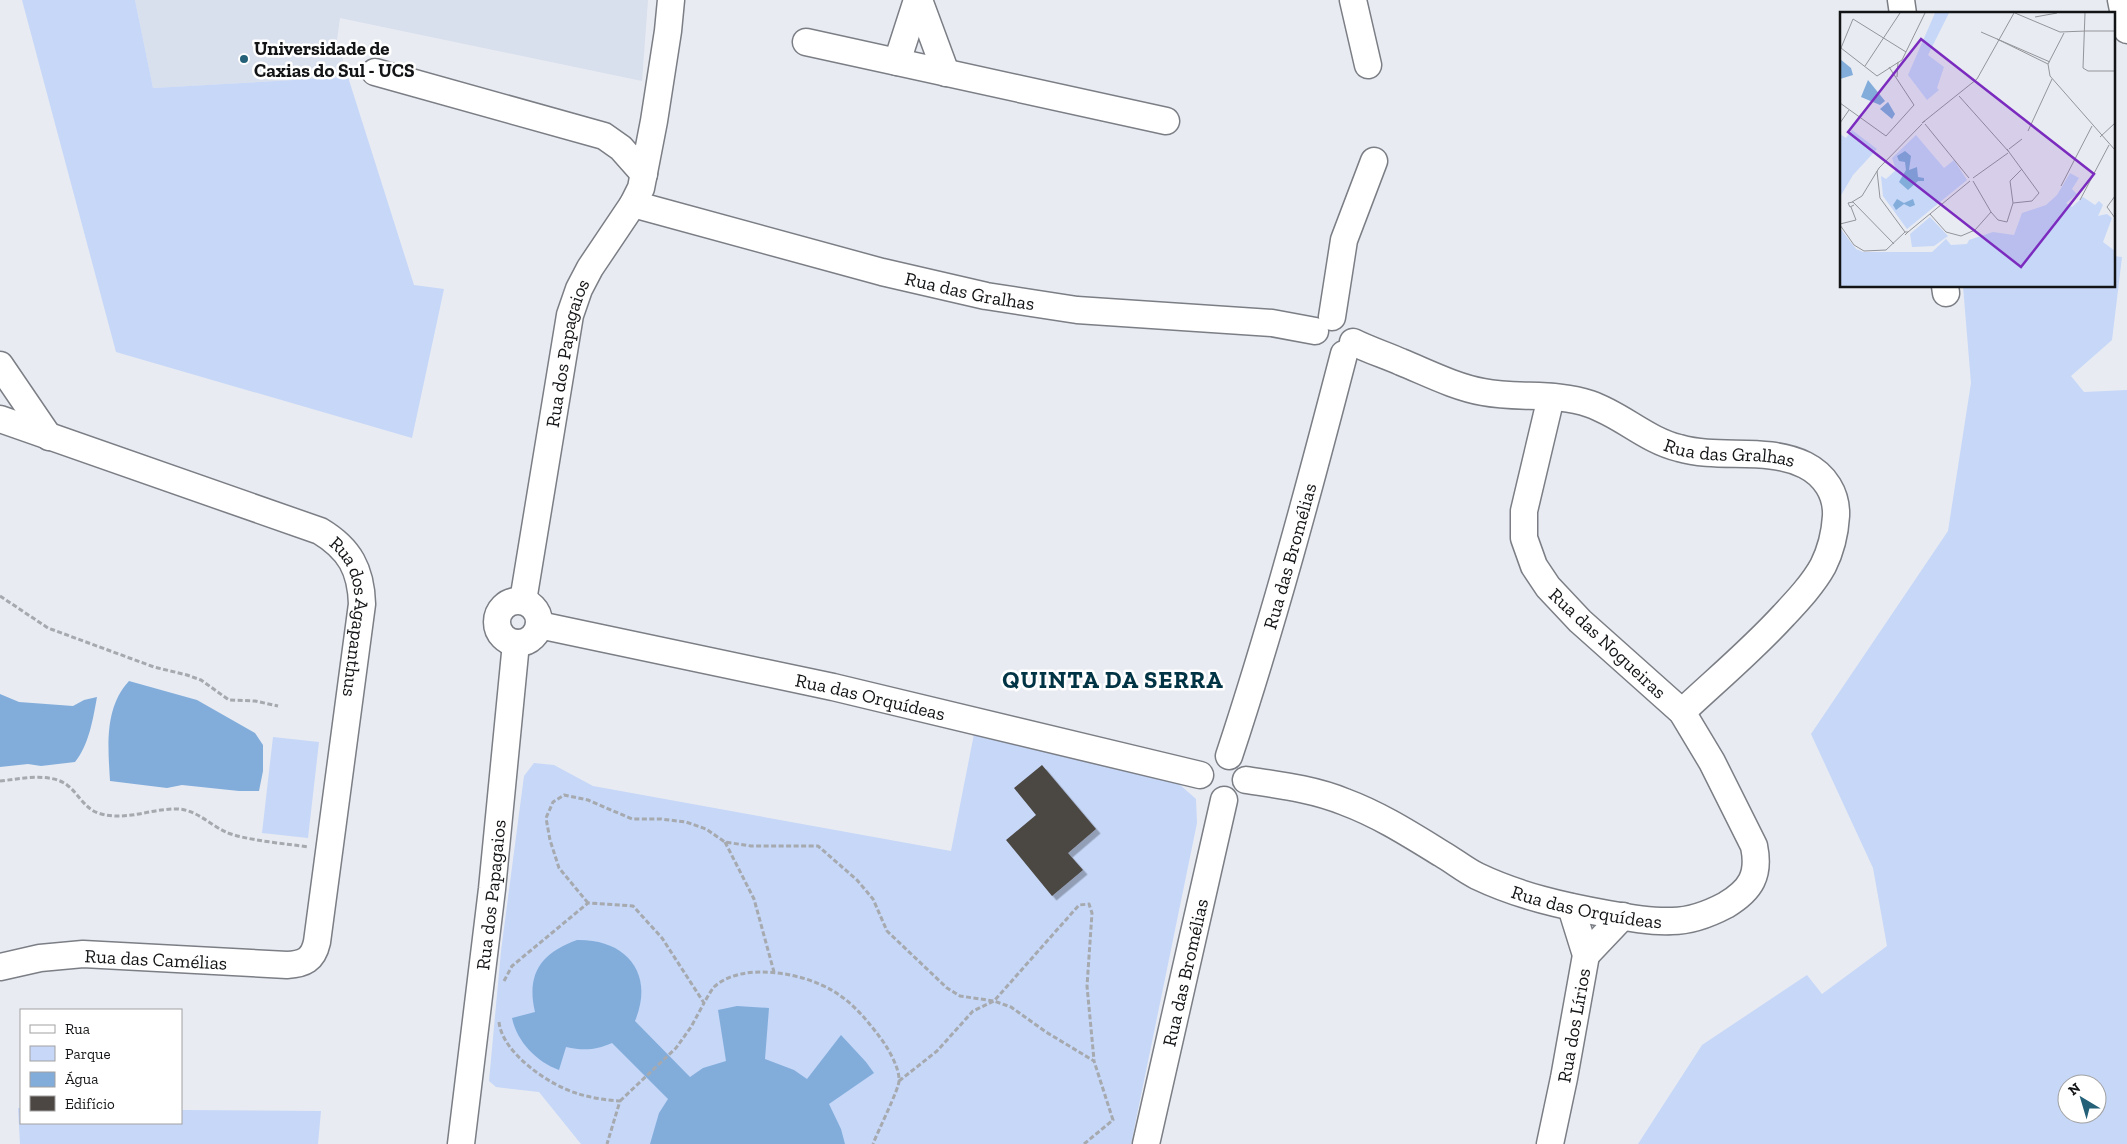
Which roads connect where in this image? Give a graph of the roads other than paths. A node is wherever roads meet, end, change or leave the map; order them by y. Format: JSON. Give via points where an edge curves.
{"nodes":[{"id":1,"x":671,"y":0,"type":"edge"},
{"id":2,"x":918,"y":0,"type":"edge"},
{"id":3,"x":1353,"y":0,"type":"edge"},
{"id":4,"x":2121,"y":0,"type":"edge"},
{"id":5,"x":2127,"y":30,"type":"edge"},
{"id":6,"x":806,"y":42,"type":"dead end"},
{"id":7,"x":897,"y":62,"type":"junction"},
{"id":8,"x":1368,"y":64,"type":"dead end"},
{"id":9,"x":374,"y":72,"type":"dead end"},
{"id":10,"x":946,"y":73,"type":"junction"},
{"id":11,"x":1166,"y":121,"type":"dead end"},
{"id":12,"x":1374,"y":161,"type":"dead end"},
{"id":13,"x":644,"y":174,"type":"junction"},
{"id":14,"x":633,"y":204,"type":"junction"},
{"id":15,"x":1323,"y":324,"type":"junction"},
{"id":16,"x":1349,"y":348,"type":"junction"},
{"id":17,"x":0,"y":365,"type":"edge"},
{"id":18,"x":1551,"y":396,"type":"junction"},
{"id":19,"x":0,"y":419,"type":"edge"},
{"id":20,"x":49,"y":437,"type":"junction"},
{"id":21,"x":523,"y":601,"type":"junction"},
{"id":22,"x":539,"y":625,"type":"junction"},
{"id":23,"x":516,"y":643,"type":"junction"},
{"id":24,"x":1682,"y":712,"type":"junction"},
{"id":25,"x":1229,"y":756,"type":"junction"},
{"id":26,"x":1200,"y":775,"type":"junction"},
{"id":27,"x":1246,"y":780,"type":"junction"},
{"id":28,"x":1224,"y":800,"type":"junction"},
{"id":29,"x":1571,"y":907,"type":"junction"},
{"id":30,"x":1623,"y":916,"type":"junction"},
{"id":31,"x":1586,"y":954,"type":"junction"},
{"id":32,"x":311,"y":957,"type":"joint"},
{"id":33,"x":0,"y":967,"type":"edge"},
{"id":34,"x":461,"y":1144,"type":"edge"},
{"id":35,"x":1146,"y":1144,"type":"edge"},
{"id":36,"x":1550,"y":1144,"type":"edge"}],
"edges":[{"from":1,"to":13,"type":"street","name":"Rua dos Papagaios"},
{"from":2,"to":7,"type":"street"},
{"from":2,"to":10,"type":"street"},
{"from":3,"to":8,"type":"street"},
{"from":4,"to":5,"type":"street"},
{"from":6,"to":7,"type":"street"},
{"from":7,"to":10,"type":"street"},
{"from":9,"to":13,"type":"street","via":[[604,136],[621,148]]},
{"from":10,"to":11,"type":"street"},
{"from":12,"to":15,"type":"street","via":[[1344,240]]},
{"from":13,"to":14,"type":"street","name":"Rua dos Papagaios"},
{"from":14,"to":15,"type":"street","name":"Rua das Gralhas","via":[[882,272],[986,296],[1077,310]]},
{"from":14,"to":21,"type":"street","name":"Rua dos Papagaios","via":[[590,268],[570,315]]},
{"from":15,"to":16,"type":"street","name":"Rua das Gralhas","via":[[1316,346],[1322,352],[1328,356]]},
{"from":16,"to":18,"type":"street","name":"Rua das Gralhas","via":[[1476,391]]},
{"from":16,"to":25,"type":"street","name":"Rua das Bromélias","via":[[1300,526]]},
{"from":17,"to":20,"type":"street"},
{"from":18,"to":24,"type":"street","name":"Rua das Nogueiras","via":[[1524,512],[1524,538],[1534,566],[1548,587],[1580,622]]},
{"from":18,"to":24,"type":"street","name":"Rua das Gralhas","via":[[1591,404],[1660,442],[1681,449],[1766,455],[1799,462],[1817,472],[1835,497],[1836,524],[1832,544],[1824,565],[1812,582],[1762,638]]},
{"from":19,"to":20,"type":"street","name":"Rua dos Agapanthus"},
{"from":20,"to":32,"type":"street","name":"Rua dos Agapanthus","via":[[320,532],[345,550],[358,575],[362,604],[317,942]]},
{"from":21,"to":22,"type":"street","via":[[536,610]]},
{"from":21,"to":23,"type":"street","via":[[508,603],[502,608],[496,623],[502,637]]},
{"from":22,"to":23,"type":"street","via":[[531,638]]},
{"from":22,"to":26,"type":"street","name":"Rua das Orquídeas","via":[[833,687]]},
{"from":23,"to":34,"type":"street","name":"Rua dos Papagaios","via":[[492,889]]},
{"from":24,"to":30,"type":"street","name":"Rua das Orquídeas","via":[[1712,762],[1750,838],[1756,872],[1750,886],[1740,896],[1702,916],[1673,921]]},
{"from":25,"to":26,"type":"street","via":[[1214,756],[1207,761]]},
{"from":25,"to":27,"type":"street","via":[[1242,765]]},
{"from":26,"to":28,"type":"street","via":[[1204,790],[1216,799]]},
{"from":27,"to":28,"type":"street","via":[[1238,794]]},
{"from":27,"to":29,"type":"street","name":"Rua das Orquídeas","via":[[1298,788],[1344,801],[1385,820],[1476,875],[1502,887]]},
{"from":28,"to":35,"type":"street","name":"Rua das Bromélias"},
{"from":29,"to":30,"type":"street","name":"Rua das Orquídeas"},
{"from":29,"to":31,"type":"street","name":"Rua dos Lírios"},
{"from":30,"to":31,"type":"street"},
{"from":31,"to":36,"type":"street","name":"Rua dos Lírios"},
{"from":32,"to":33,"type":"street","name":"Rua das Camélias","via":[[302,964],[287,965],[83,954],[40,958]]}]}
